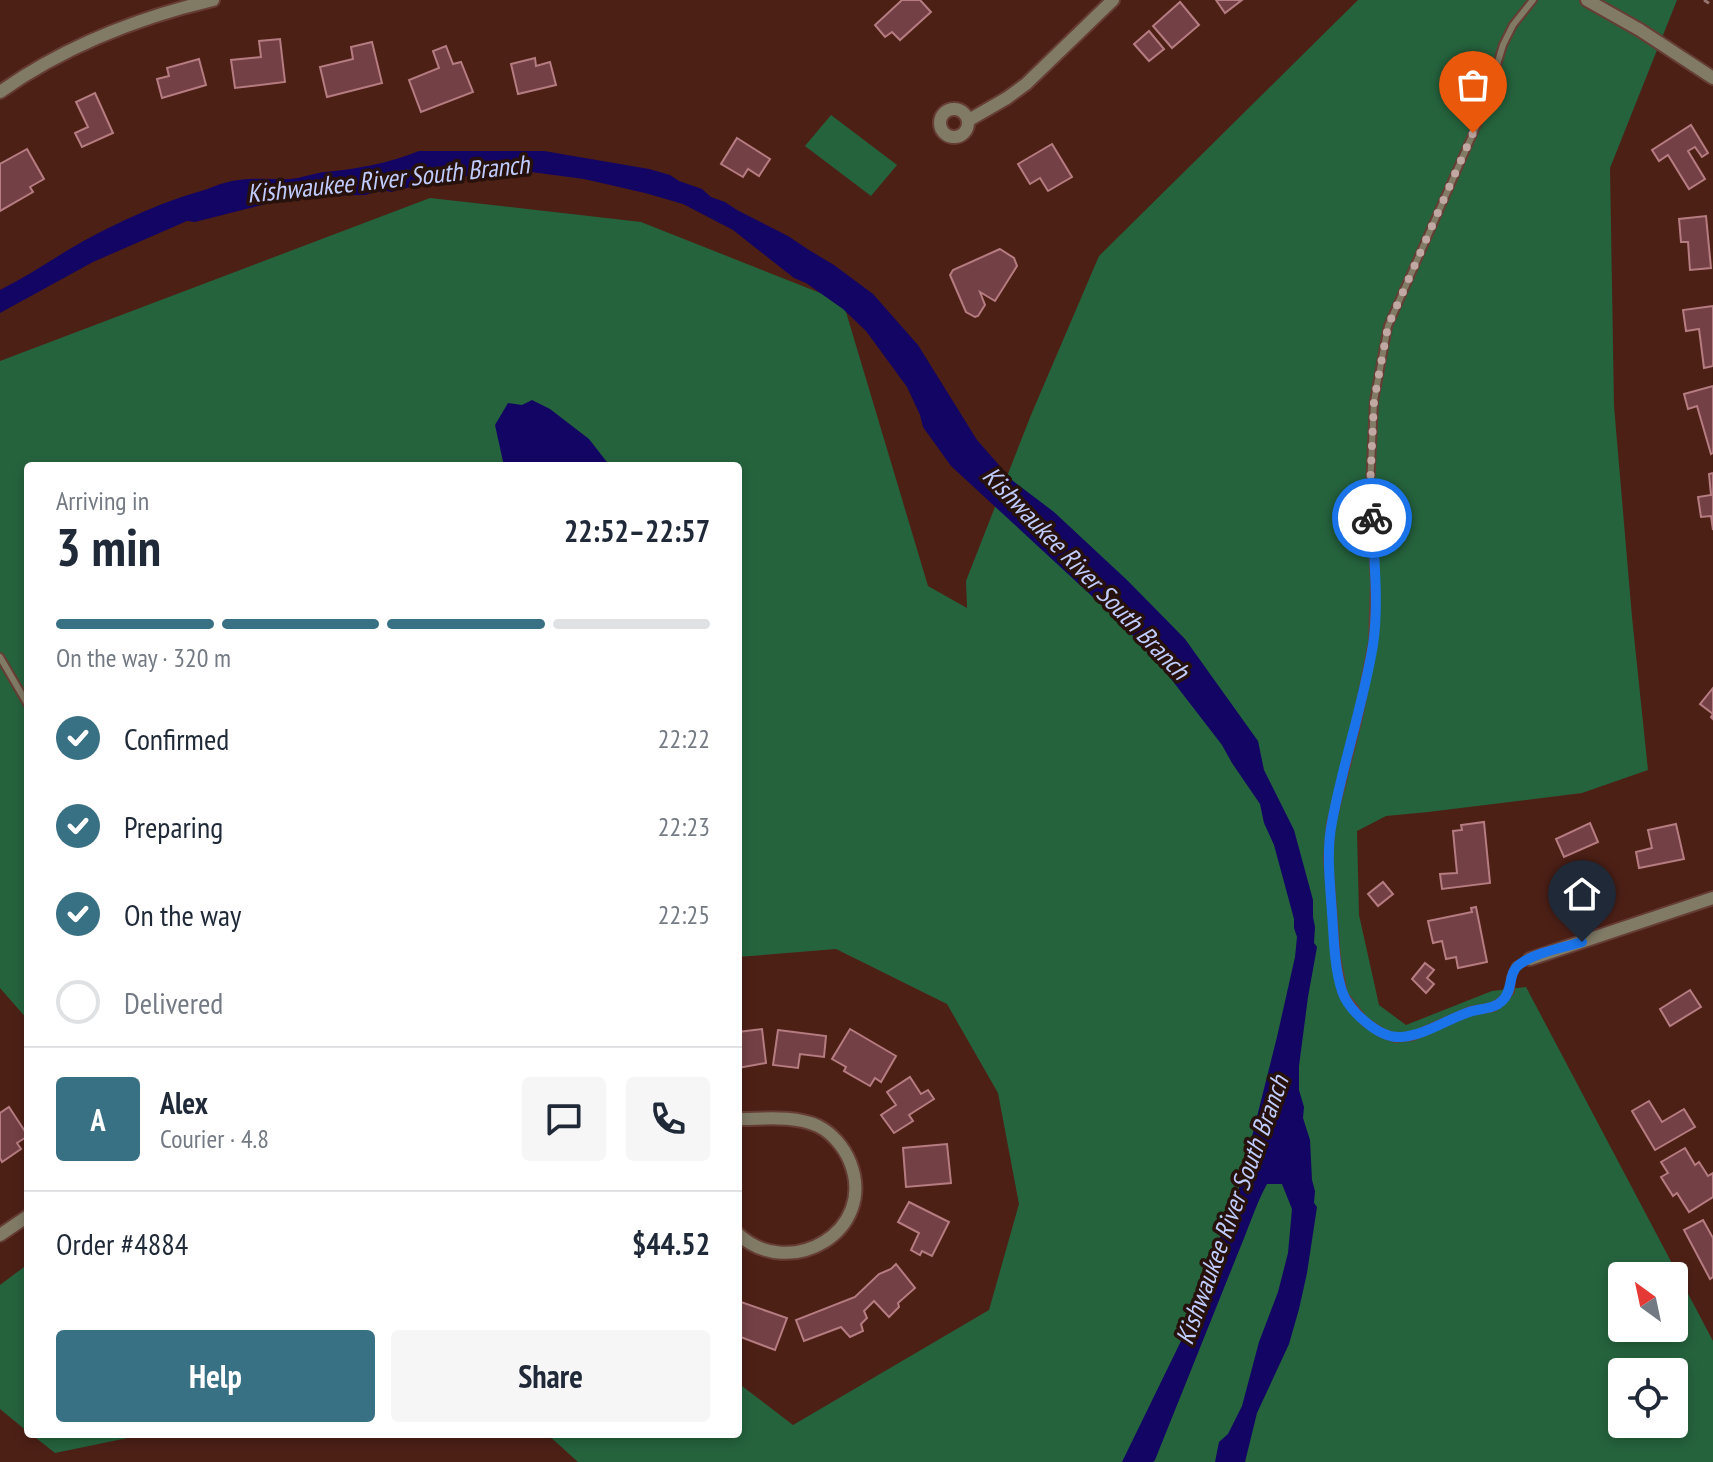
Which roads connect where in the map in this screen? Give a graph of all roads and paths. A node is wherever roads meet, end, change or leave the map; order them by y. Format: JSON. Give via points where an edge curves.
{"nodes":[{"id":1,"x":213,"y":0,"type":"edge"},
{"id":2,"x":1113,"y":0,"type":"edge"},
{"id":3,"x":1533,"y":0,"type":"edge"},
{"id":4,"x":1587,"y":0,"type":"edge"},
{"id":5,"x":1704,"y":0,"type":"edge"},
{"id":6,"x":1713,"y":6,"type":"edge"},
{"id":7,"x":1713,"y":78,"type":"edge"},
{"id":8,"x":0,"y":92,"type":"edge"},
{"id":9,"x":969,"y":120,"type":"dead end"},
{"id":10,"x":0,"y":657,"type":"edge"},
{"id":11,"x":24,"y":698,"type":"edge"},
{"id":12,"x":1713,"y":898,"type":"edge"},
{"id":13,"x":1530,"y":959,"type":"joint"},
{"id":14,"x":742,"y":1119,"type":"edge"},
{"id":15,"x":24,"y":1219,"type":"edge"},
{"id":16,"x":0,"y":1235,"type":"edge"},
{"id":17,"x":742,"y":1237,"type":"edge"}],
"edges":[{"from":1,"to":8,"type":"street","via":[[170,10],[81,44]]},
{"from":2,"to":9,"type":"street","via":[[1026,84]]},
{"from":3,"to":13,"type":"lane","via":[[1503,45],[1483,111],[1388,326],[1373,416],[1373,642],[1328,858],[1343,994],[1364,1021],[1382,1033],[1413,1036],[1470,1011],[1493,1007],[1510,991],[1516,966]]},
{"from":4,"to":7,"type":"street"},
{"from":5,"to":6,"type":"path"},
{"from":10,"to":11,"type":"lane"},
{"from":12,"to":13,"type":"street"},
{"from":14,"to":17,"type":"street","via":[[789,1119],[817,1126],[847,1154],[855,1181],[846,1221],[815,1248],[770,1251]]},
{"from":15,"to":16,"type":"street"}]}
